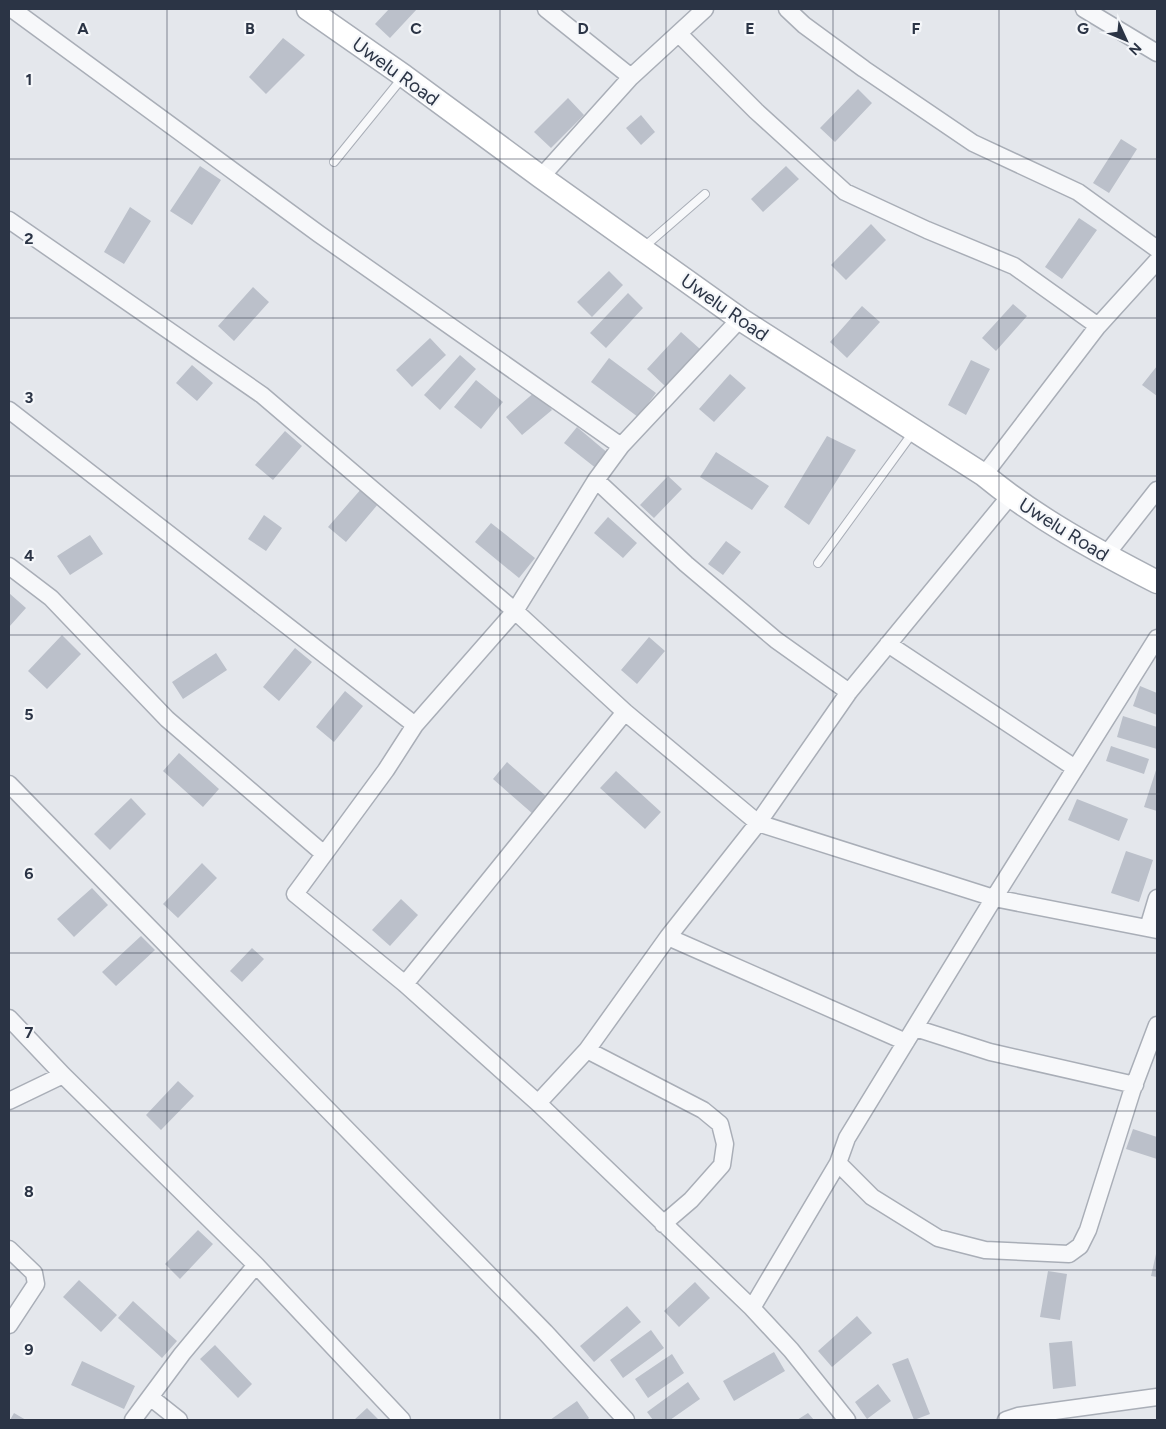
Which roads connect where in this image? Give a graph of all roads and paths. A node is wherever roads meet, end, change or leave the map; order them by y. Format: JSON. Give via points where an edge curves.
{"nodes":[{"id":1,"x":12,"y":9,"type":"edge"},
{"id":2,"x":308,"y":9,"type":"edge"},
{"id":3,"x":546,"y":9,"type":"edge"},
{"id":4,"x":705,"y":9,"type":"edge"},
{"id":5,"x":787,"y":9,"type":"edge"},
{"id":6,"x":1084,"y":9,"type":"edge"},
{"id":7,"x":679,"y":34,"type":"junction"},
{"id":8,"x":1157,"y":53,"type":"edge"},
{"id":9,"x":404,"y":76,"type":"junction"},
{"id":10,"x":631,"y":77,"type":"junction"},
{"id":11,"x":334,"y":162,"type":"dead end"},
{"id":12,"x":541,"y":177,"type":"junction"},
{"id":13,"x":706,"y":194,"type":"dead end"},
{"id":14,"x":9,"y":220,"type":"edge"},
{"id":15,"x":643,"y":248,"type":"junction"},
{"id":16,"x":1157,"y":248,"type":"edge"},
{"id":17,"x":1157,"y":261,"type":"edge"},
{"id":18,"x":740,"y":319,"type":"junction"},
{"id":19,"x":1098,"y":326,"type":"junction"},
{"id":20,"x":9,"y":410,"type":"edge"},
{"id":21,"x":915,"y":430,"type":"junction"},
{"id":22,"x":621,"y":446,"type":"junction"},
{"id":23,"x":984,"y":475,"type":"junction"},
{"id":24,"x":596,"y":480,"type":"junction"},
{"id":25,"x":1157,"y":490,"type":"edge"},
{"id":26,"x":1010,"y":496,"type":"junction"},
{"id":27,"x":1106,"y":556,"type":"junction"},
{"id":28,"x":818,"y":563,"type":"dead end"},
{"id":29,"x":9,"y":566,"type":"edge"},
{"id":30,"x":1157,"y":582,"type":"edge"},
{"id":31,"x":515,"y":611,"type":"junction"},
{"id":32,"x":1157,"y":638,"type":"edge"},
{"id":33,"x":888,"y":644,"type":"junction"},
{"id":34,"x":850,"y":692,"type":"junction"},
{"id":35,"x":625,"y":712,"type":"junction"},
{"id":36,"x":415,"y":725,"type":"junction"},
{"id":37,"x":1075,"y":768,"type":"junction"},
{"id":38,"x":9,"y":784,"type":"edge"},
{"id":39,"x":758,"y":824,"type":"junction"},
{"id":40,"x":324,"y":854,"type":"junction"},
{"id":41,"x":994,"y":898,"type":"junction"},
{"id":42,"x":1157,"y":898,"type":"edge"},
{"id":43,"x":1152,"y":929,"type":"edge"},
{"id":44,"x":668,"y":938,"type":"junction"},
{"id":45,"x":404,"y":984,"type":"junction"},
{"id":46,"x":9,"y":1018,"type":"edge"},
{"id":47,"x":1157,"y":1025,"type":"edge"},
{"id":48,"x":915,"y":1028,"type":"junction"},
{"id":49,"x":906,"y":1042,"type":"junction"},
{"id":50,"x":587,"y":1050,"type":"junction"},
{"id":51,"x":63,"y":1076,"type":"junction"},
{"id":52,"x":1135,"y":1085,"type":"junction"},
{"id":53,"x":9,"y":1101,"type":"edge"},
{"id":54,"x":538,"y":1103,"type":"junction"},
{"id":55,"x":838,"y":1163,"type":"junction"},
{"id":56,"x":663,"y":1224,"type":"junction"},
{"id":57,"x":9,"y":1249,"type":"edge"},
{"id":58,"x":256,"y":1265,"type":"junction"},
{"id":59,"x":752,"y":1308,"type":"junction"},
{"id":60,"x":9,"y":1325,"type":"edge"},
{"id":61,"x":150,"y":1397,"type":"junction"},
{"id":62,"x":1157,"y":1397,"type":"edge"},
{"id":63,"x":133,"y":1420,"type":"edge"},
{"id":64,"x":179,"y":1420,"type":"edge"},
{"id":65,"x":402,"y":1420,"type":"edge"},
{"id":66,"x":626,"y":1420,"type":"edge"},
{"id":67,"x":847,"y":1420,"type":"edge"},
{"id":68,"x":1006,"y":1420,"type":"edge"}],
"edges":[{"from":1,"to":22,"type":"street","via":[[319,234]]},
{"from":2,"to":9,"type":"street","name":"Uwelu Road"},
{"from":3,"to":10,"type":"street"},
{"from":4,"to":7,"type":"street"},
{"from":5,"to":16,"type":"street","via":[[864,69],[973,143],[1078,192]]},
{"from":6,"to":8,"type":"street"},
{"from":7,"to":10,"type":"street"},
{"from":7,"to":19,"type":"street","via":[[844,192],[1014,266]]},
{"from":9,"to":11,"type":"lane"},
{"from":9,"to":12,"type":"street","name":"Uwelu Road"},
{"from":10,"to":12,"type":"street"},
{"from":12,"to":15,"type":"street","name":"Uwelu Road"},
{"from":13,"to":15,"type":"lane"},
{"from":14,"to":31,"type":"street","via":[[262,395]]},
{"from":15,"to":18,"type":"street","name":"Uwelu Road"},
{"from":17,"to":19,"type":"street"},
{"from":18,"to":21,"type":"street","name":"Uwelu Road"},
{"from":18,"to":22,"type":"street"},
{"from":19,"to":23,"type":"street"},
{"from":20,"to":36,"type":"street"},
{"from":21,"to":23,"type":"street","name":"Uwelu Road"},
{"from":21,"to":28,"type":"lane"},
{"from":22,"to":24,"type":"street"},
{"from":23,"to":26,"type":"street","name":"Uwelu Road"},
{"from":24,"to":31,"type":"street"},
{"from":24,"to":34,"type":"street","via":[[686,564],[768,634]]},
{"from":25,"to":27,"type":"street"},
{"from":26,"to":27,"type":"street","name":"Uwelu Road"},
{"from":26,"to":33,"type":"street"},
{"from":27,"to":30,"type":"street","name":"Uwelu Road"},
{"from":29,"to":40,"type":"street","via":[[51,598],[168,719]]},
{"from":31,"to":35,"type":"street"},
{"from":31,"to":36,"type":"street"},
{"from":32,"to":37,"type":"street"},
{"from":33,"to":34,"type":"street"},
{"from":33,"to":37,"type":"street"},
{"from":34,"to":39,"type":"street"},
{"from":35,"to":39,"type":"street"},
{"from":35,"to":45,"type":"street"},
{"from":36,"to":40,"type":"street"},
{"from":37,"to":41,"type":"street"},
{"from":38,"to":66,"type":"street","via":[[538,1325]]},
{"from":39,"to":41,"type":"street"},
{"from":39,"to":44,"type":"street"},
{"from":40,"to":45,"type":"street","via":[[295,894]]},
{"from":41,"to":43,"type":"street"},
{"from":41,"to":48,"type":"street"},
{"from":42,"to":43,"type":"street"},
{"from":44,"to":49,"type":"street"},
{"from":44,"to":50,"type":"street"},
{"from":45,"to":54,"type":"street"},
{"from":46,"to":51,"type":"street"},
{"from":47,"to":52,"type":"street"},
{"from":48,"to":49,"type":"street"},
{"from":48,"to":52,"type":"street","via":[[990,1052]]},
{"from":49,"to":55,"type":"street","via":[[847,1138]]},
{"from":50,"to":54,"type":"street"},
{"from":50,"to":56,"type":"street","via":[[703,1110],[720,1124],[725,1144],[722,1165],[691,1200]]},
{"from":51,"to":53,"type":"street"},
{"from":51,"to":58,"type":"street"},
{"from":52,"to":55,"type":"street","via":[[1088,1230],[1080,1246],[1069,1254],[985,1250],[938,1238],[872,1197]]},
{"from":54,"to":56,"type":"street"},
{"from":55,"to":59,"type":"street"},
{"from":56,"to":59,"type":"street"},
{"from":57,"to":60,"type":"street","via":[[34,1273],[36,1284]]},
{"from":58,"to":61,"type":"street"},
{"from":58,"to":65,"type":"street"},
{"from":59,"to":67,"type":"street","via":[[791,1350]]},
{"from":61,"to":63,"type":"street"},
{"from":61,"to":64,"type":"street"},
{"from":62,"to":68,"type":"street"}]}
